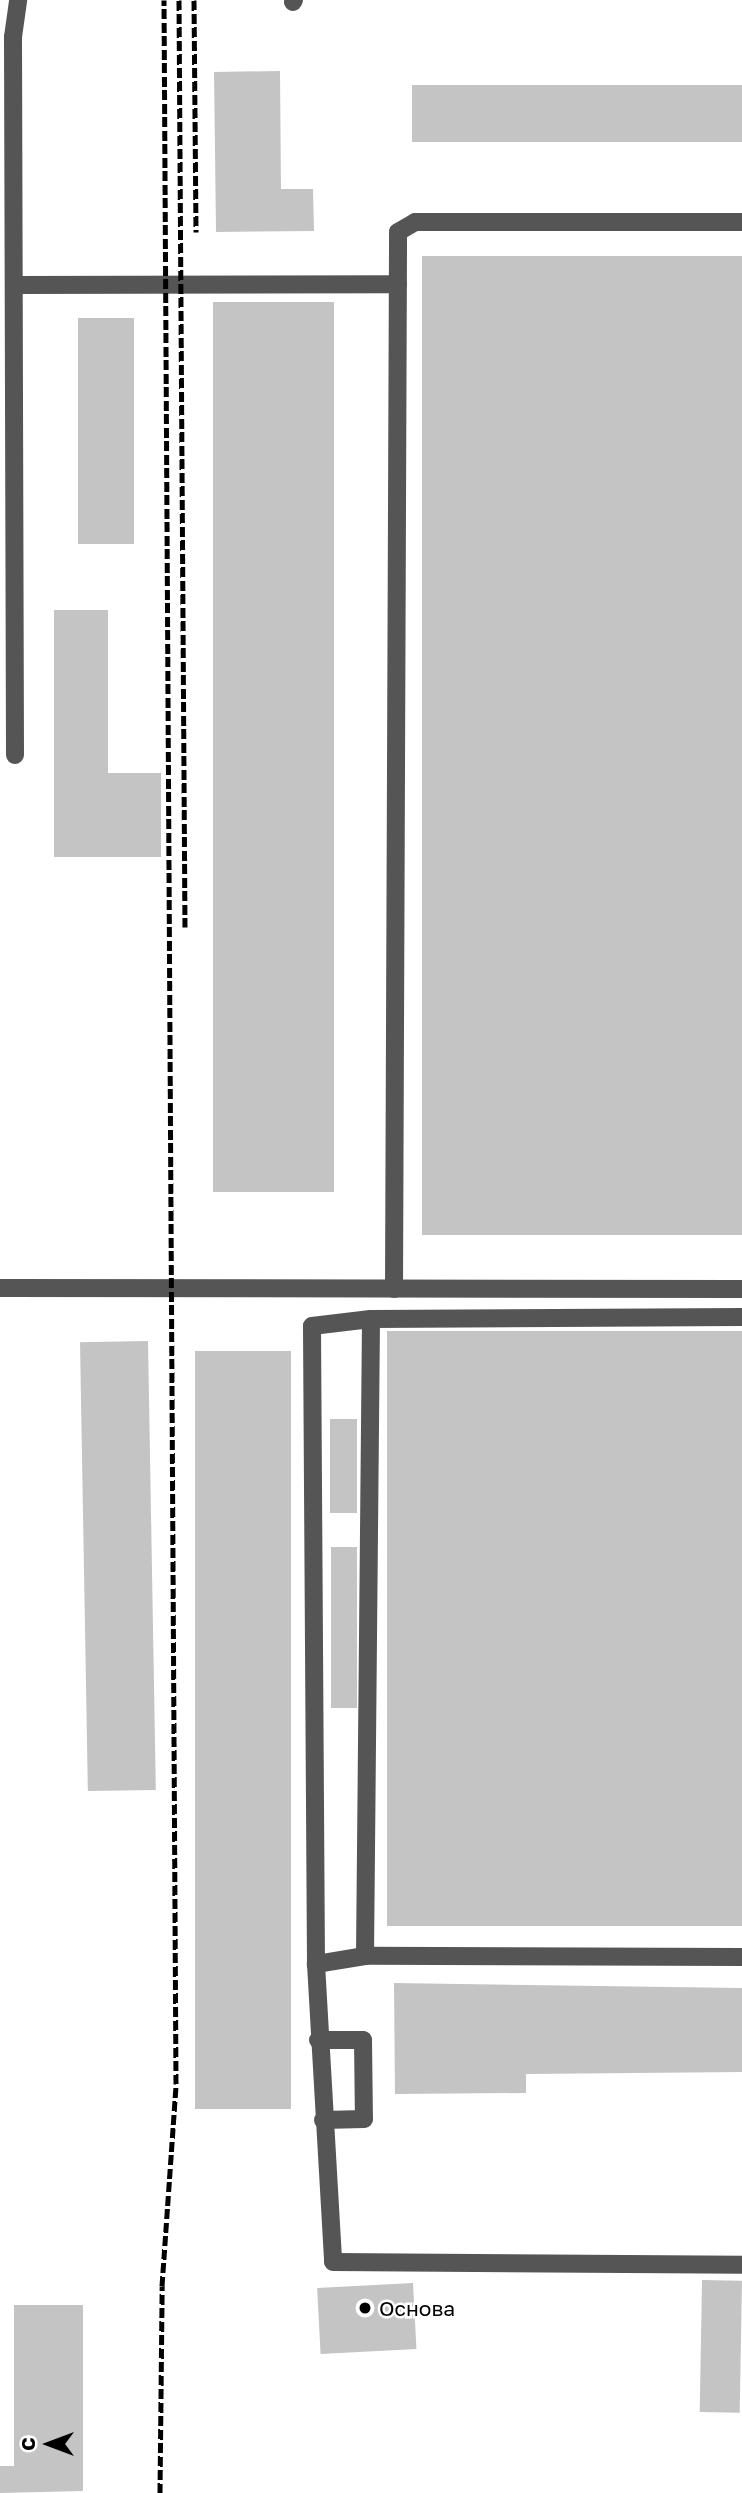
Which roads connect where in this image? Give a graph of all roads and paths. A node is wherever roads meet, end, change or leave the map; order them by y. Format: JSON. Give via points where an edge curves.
{"nodes":[{"id":1,"x":0,"y":0,"type":"edge"},
{"id":2,"x":7,"y":0,"type":"edge"},
{"id":3,"x":18,"y":0,"type":"edge"},
{"id":4,"x":742,"y":222,"type":"edge"},
{"id":5,"x":398,"y":284,"type":"junction"},
{"id":6,"x":14,"y":285,"type":"junction"},
{"id":7,"x":15,"y":755,"type":"dead end"},
{"id":8,"x":0,"y":1288,"type":"edge"},
{"id":9,"x":394,"y":1289,"type":"junction"},
{"id":10,"x":742,"y":1289,"type":"edge"},
{"id":11,"x":742,"y":1317,"type":"edge"},
{"id":12,"x":371,"y":1319,"type":"junction"},
{"id":13,"x":365,"y":1956,"type":"junction"},
{"id":14,"x":742,"y":1956,"type":"edge"},
{"id":15,"x":316,"y":1964,"type":"junction"},
{"id":16,"x":318,"y":2040,"type":"junction"},
{"id":17,"x":323,"y":2120,"type":"junction"},
{"id":18,"x":742,"y":2265,"type":"edge"}],
"edges":[{"from":1,"to":2,"type":"lane"},
{"from":3,"to":6,"type":"lane","via":[[13,37]]},
{"from":4,"to":5,"type":"lane","via":[[415,222],[398,232]]},
{"from":5,"to":6,"type":"lane"},
{"from":5,"to":9,"type":"lane"},
{"from":6,"to":7,"type":"lane"},
{"from":8,"to":9,"type":"lane"},
{"from":9,"to":10,"type":"lane"},
{"from":11,"to":12,"type":"lane"},
{"from":12,"to":13,"type":"lane"},
{"from":12,"to":15,"type":"lane","via":[[312,1326]]},
{"from":13,"to":14,"type":"lane"},
{"from":13,"to":15,"type":"lane"},
{"from":15,"to":16,"type":"lane"},
{"from":16,"to":17,"type":"lane"},
{"from":16,"to":17,"type":"lane","via":[[363,2040],[364,2119]]},
{"from":17,"to":18,"type":"lane","via":[[333,2262]]}]}
